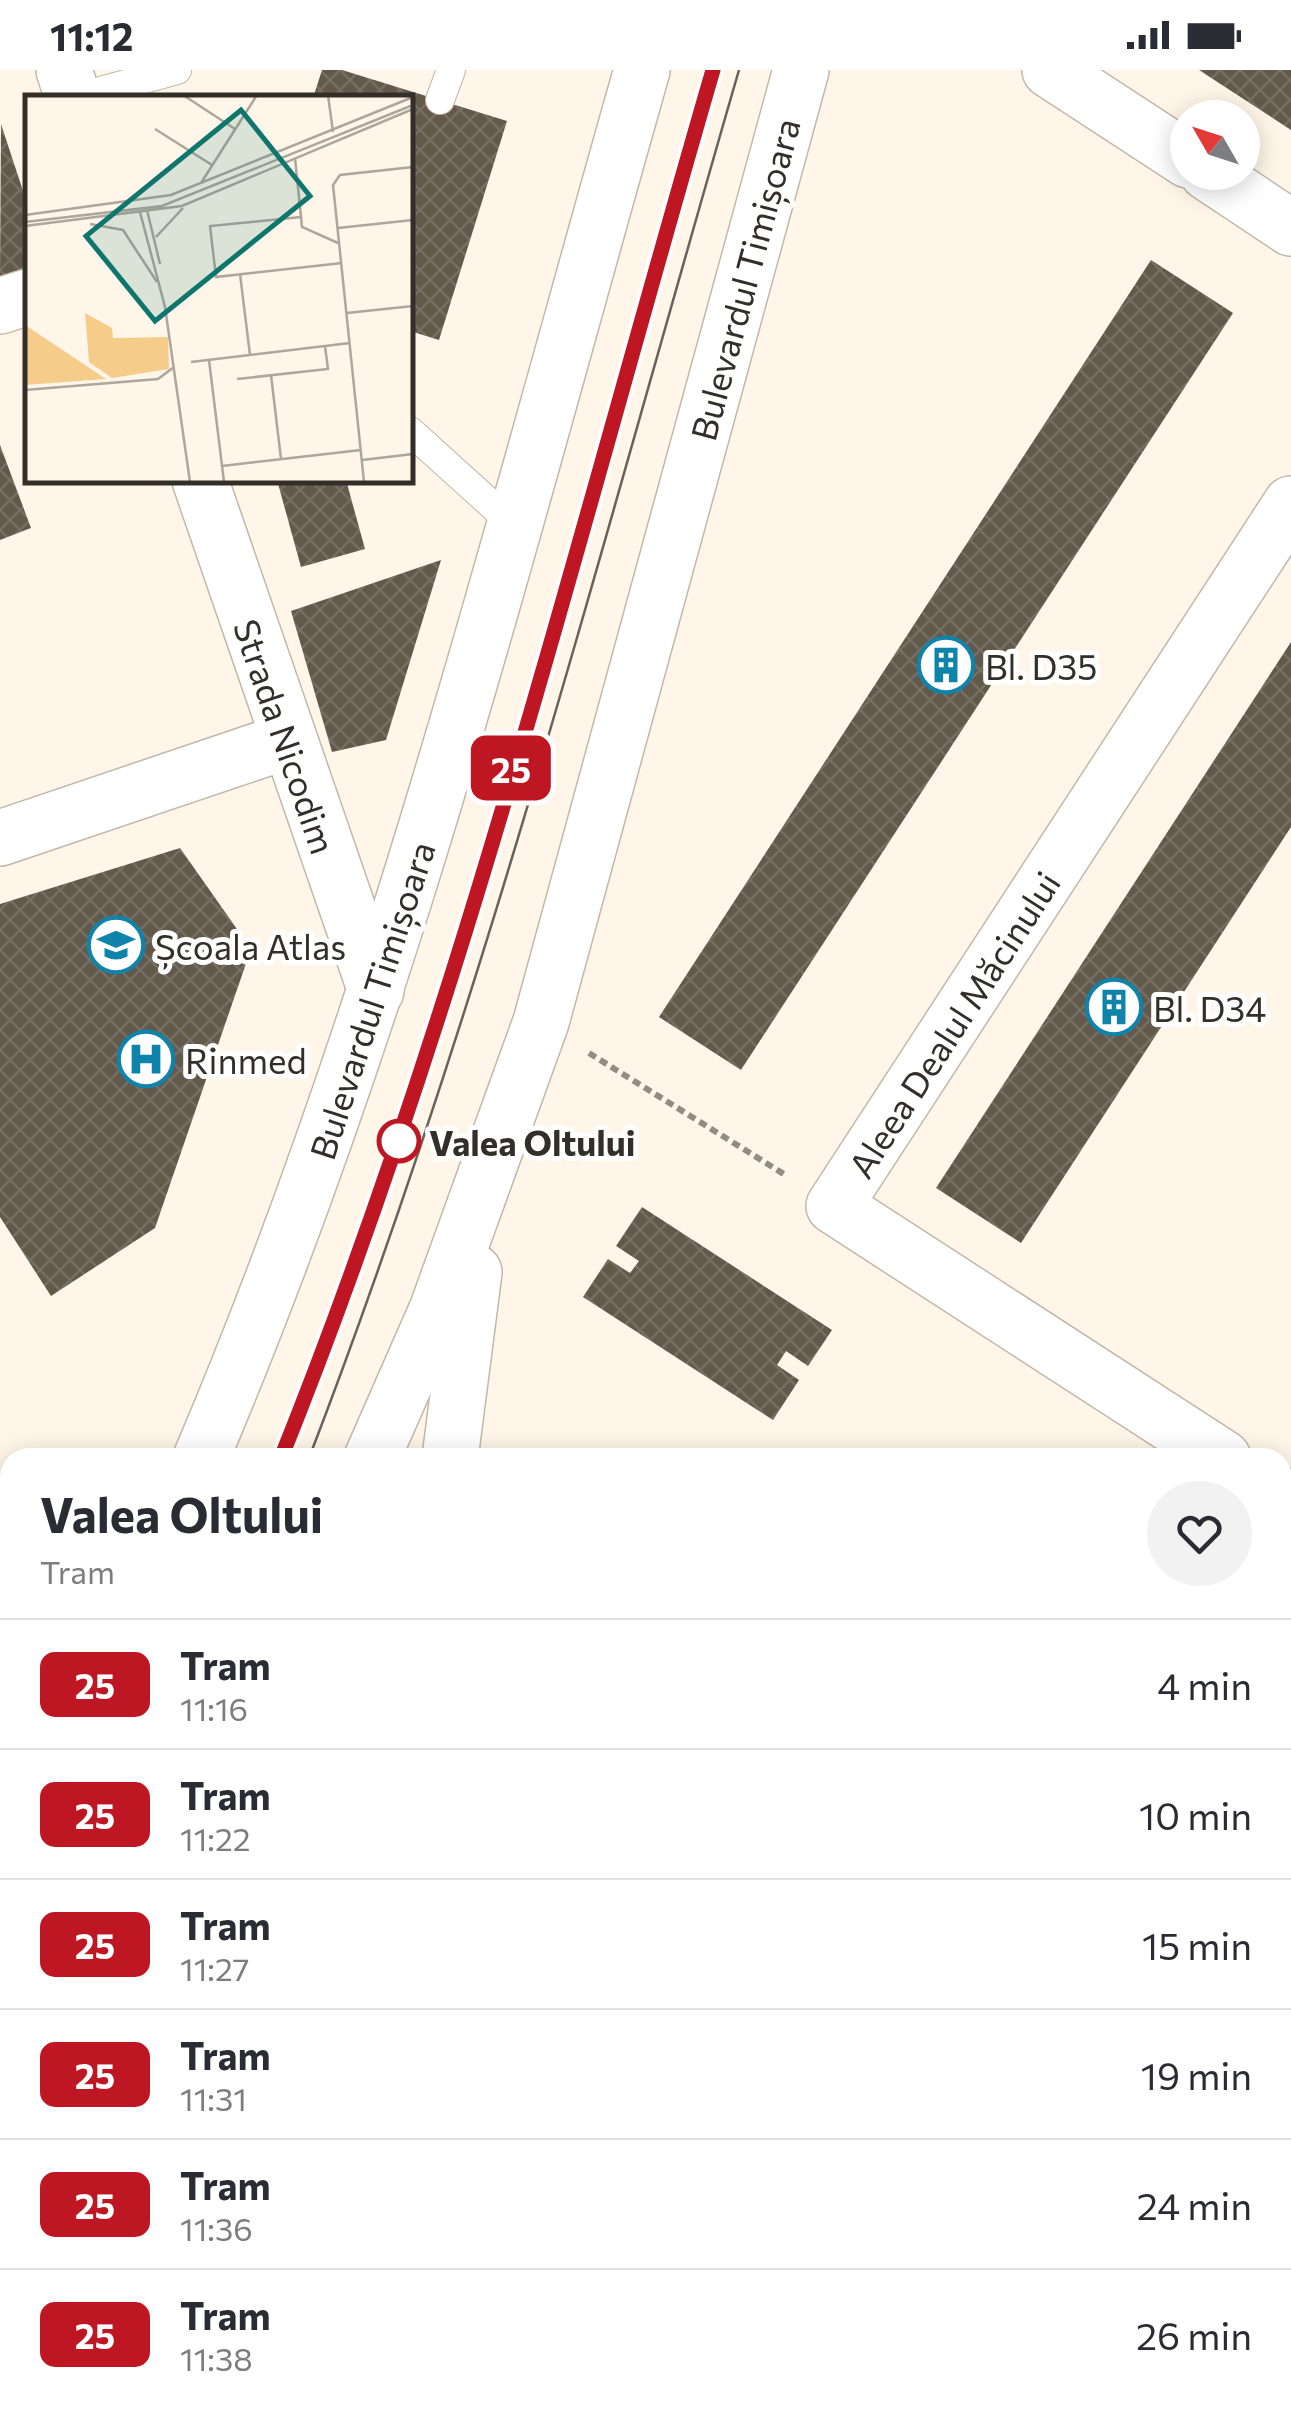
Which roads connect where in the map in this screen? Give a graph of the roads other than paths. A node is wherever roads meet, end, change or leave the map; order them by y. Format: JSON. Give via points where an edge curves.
{"nodes":[{"id":1,"x":64,"y":70,"type":"edge"},
{"id":2,"x":177,"y":70,"type":"edge"},
{"id":3,"x":451,"y":70,"type":"edge"},
{"id":4,"x":642,"y":70,"type":"edge"},
{"id":5,"x":801,"y":70,"type":"edge"},
{"id":6,"x":1050,"y":70,"type":"edge"},
{"id":7,"x":73,"y":95,"type":"edge"},
{"id":8,"x":85,"y":95,"type":"edge"},
{"id":9,"x":440,"y":100,"type":"dead end"},
{"id":10,"x":1170,"y":148,"type":"edge"},
{"id":11,"x":1234,"y":190,"type":"edge"},
{"id":12,"x":1291,"y":228,"type":"edge"},
{"id":13,"x":25,"y":299,"type":"edge"},
{"id":14,"x":0,"y":306,"type":"edge"},
{"id":15,"x":412,"y":433,"type":"edge"},
{"id":16,"x":201,"y":482,"type":"edge"},
{"id":17,"x":1291,"y":504,"type":"edge"},
{"id":18,"x":513,"y":524,"type":"junction"},
{"id":19,"x":286,"y":741,"type":"junction"},
{"id":20,"x":0,"y":838,"type":"edge"},
{"id":21,"x":376,"y":992,"type":"junction"},
{"id":22,"x":488,"y":1174,"type":"junction"},
{"id":23,"x":204,"y":1448,"type":"edge"},
{"id":24,"x":376,"y":1448,"type":"edge"},
{"id":25,"x":451,"y":1448,"type":"edge"},
{"id":26,"x":1209,"y":1448,"type":"edge"}],
"edges":[{"from":1,"to":7,"type":"main road"},
{"from":2,"to":8,"type":"lane"},
{"from":3,"to":9,"type":"lane"},
{"from":4,"to":18,"type":"main road","name":"Bulevardul Timișoara"},
{"from":5,"to":22,"type":"main road","name":"Bulevardul Timișoara","via":[[541,1022]]},
{"from":6,"to":10,"type":"main road"},
{"from":11,"to":12,"type":"main road"},
{"from":13,"to":14,"type":"main road"},
{"from":15,"to":18,"type":"lane"},
{"from":16,"to":19,"type":"main road","name":"Strada Nicodim"},
{"from":17,"to":26,"type":"main road","name":"Aleea Dealul Măcinului","via":[[834,1206]]},
{"from":18,"to":21,"type":"main road","name":"Bulevardul Timișoara"},
{"from":19,"to":20,"type":"main road"},
{"from":19,"to":21,"type":"main road","name":"Strada Nicodim"},
{"from":21,"to":23,"type":"main road","name":"Bulevardul Timișoara","via":[[326,1143]]},
{"from":22,"to":24,"type":"main road","name":"Bulevardul Timișoara"},
{"from":22,"to":25,"type":"main road"}]}
